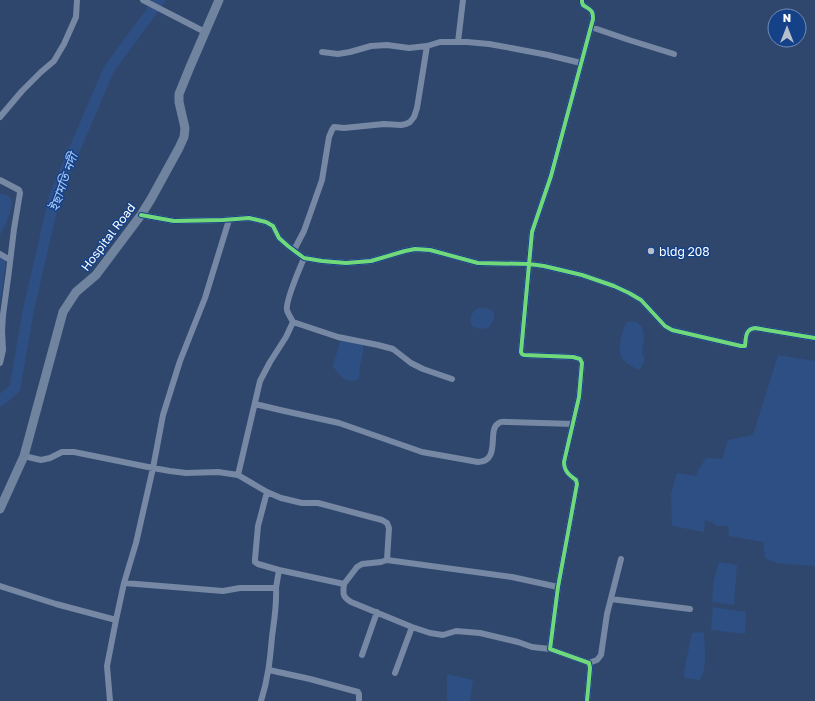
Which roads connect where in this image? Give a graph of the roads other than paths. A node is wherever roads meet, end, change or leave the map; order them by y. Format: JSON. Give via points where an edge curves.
{"nodes":[{"id":1,"x":77,"y":0,"type":"edge"},
{"id":2,"x":219,"y":0,"type":"edge"},
{"id":3,"x":463,"y":0,"type":"edge"},
{"id":4,"x":582,"y":0,"type":"edge"},
{"id":5,"x":146,"y":2,"type":"edge"},
{"id":6,"x":591,"y":27,"type":"junction"},
{"id":7,"x":205,"y":32,"type":"junction"},
{"id":8,"x":458,"y":42,"type":"junction"},
{"id":9,"x":427,"y":46,"type":"junction"},
{"id":10,"x":322,"y":52,"type":"dead end"},
{"id":11,"x":674,"y":54,"type":"dead end"},
{"id":12,"x":581,"y":63,"type":"junction"},
{"id":13,"x":0,"y":117,"type":"edge"},
{"id":14,"x":0,"y":180,"type":"edge"},
{"id":15,"x":141,"y":215,"type":"junction"},
{"id":16,"x":230,"y":220,"type":"junction"},
{"id":17,"x":294,"y":250,"type":"junction"},
{"id":18,"x":0,"y":254,"type":"edge"},
{"id":19,"x":304,"y":258,"type":"junction"},
{"id":20,"x":10,"y":260,"type":"junction"},
{"id":21,"x":529,"y":264,"type":"junction"},
{"id":22,"x":293,"y":322,"type":"junction"},
{"id":23,"x":815,"y":338,"type":"edge"},
{"id":24,"x":0,"y":363,"type":"edge"},
{"id":25,"x":452,"y":380,"type":"dead end"},
{"id":26,"x":256,"y":404,"type":"junction"},
{"id":27,"x":573,"y":424,"type":"junction"},
{"id":28,"x":24,"y":456,"type":"junction"},
{"id":29,"x":154,"y":468,"type":"junction"},
{"id":30,"x":238,"y":475,"type":"junction"},
{"id":31,"x":267,"y":492,"type":"junction"},
{"id":32,"x":0,"y":509,"type":"edge"},
{"id":33,"x":621,"y":559,"type":"dead end"},
{"id":34,"x":387,"y":560,"type":"junction"},
{"id":35,"x":279,"y":570,"type":"junction"},
{"id":36,"x":124,"y":583,"type":"junction"},
{"id":37,"x":344,"y":584,"type":"junction"},
{"id":38,"x":0,"y":586,"type":"edge"},
{"id":39,"x":558,"y":587,"type":"junction"},
{"id":40,"x":276,"y":588,"type":"junction"},
{"id":41,"x":611,"y":599,"type":"junction"},
{"id":42,"x":690,"y":609,"type":"dead end"},
{"id":43,"x":377,"y":612,"type":"junction"},
{"id":44,"x":116,"y":620,"type":"junction"},
{"id":45,"x":412,"y":627,"type":"junction"},
{"id":46,"x":550,"y":649,"type":"junction"},
{"id":47,"x":362,"y":655,"type":"dead end"},
{"id":48,"x":589,"y":663,"type":"junction"},
{"id":49,"x":269,"y":670,"type":"junction"},
{"id":50,"x":395,"y":673,"type":"dead end"},
{"id":51,"x":110,"y":701,"type":"edge"},
{"id":52,"x":261,"y":701,"type":"edge"},
{"id":53,"x":359,"y":701,"type":"edge"},
{"id":54,"x":587,"y":701,"type":"edge"}],
"edges":[{"from":1,"to":13,"type":"street","via":[[76,17],[54,61],[22,91]]},
{"from":2,"to":7,"type":"main road","name":"Hospital Road"},
{"from":3,"to":8,"type":"street"},
{"from":4,"to":6,"type":"street","via":[[583,5],[590,9],[593,15]]},
{"from":5,"to":7,"type":"street"},
{"from":6,"to":11,"type":"street"},
{"from":6,"to":12,"type":"street"},
{"from":7,"to":15,"type":"main road","name":"Hospital Road","via":[[180,94],[184,137]]},
{"from":8,"to":9,"type":"street","via":[[440,42]]},
{"from":8,"to":12,"type":"street","via":[[489,44]]},
{"from":9,"to":10,"type":"street","via":[[410,48],[387,45],[338,54]]},
{"from":9,"to":17,"type":"street","via":[[417,108],[410,122],[401,125],[334,127],[332,130],[322,180],[304,231]]},
{"from":12,"to":21,"type":"street","via":[[551,176],[532,232]]},
{"from":14,"to":20,"type":"street","via":[[20,193]]},
{"from":15,"to":16,"type":"street","via":[[174,220]]},
{"from":15,"to":28,"type":"main road","name":"Hospital Road","via":[[96,275],[76,292],[62,312]]},
{"from":16,"to":17,"type":"street","via":[[249,218],[266,222],[273,226],[279,238]]},
{"from":16,"to":29,"type":"street","via":[[163,415]]},
{"from":17,"to":19,"type":"street"},
{"from":18,"to":20,"type":"street"},
{"from":19,"to":21,"type":"street","via":[[346,263],[371,261],[415,249],[430,250],[478,263]]},
{"from":19,"to":22,"type":"street","via":[[287,308]]},
{"from":20,"to":24,"type":"street","via":[[3,315],[4,350]]},
{"from":21,"to":23,"type":"street","via":[[582,275],[629,293],[641,300],[672,330],[741,346],[745,346],[750,328]]},
{"from":21,"to":27,"type":"street","via":[[521,352],[524,355],[573,357],[581,361],[579,397]]},
{"from":22,"to":25,"type":"street","via":[[338,337],[393,349],[422,369]]},
{"from":22,"to":26,"type":"street","via":[[260,381]]},
{"from":26,"to":27,"type":"street","via":[[339,423],[422,452],[478,462],[487,460],[491,454],[494,431],[498,423]]},
{"from":26,"to":30,"type":"street"},
{"from":27,"to":39,"type":"street","via":[[564,467],[577,484]]},
{"from":28,"to":29,"type":"street","via":[[41,460],[62,452],[74,452]]},
{"from":28,"to":32,"type":"main road","name":"Hospital Road"},
{"from":29,"to":30,"type":"street","via":[[186,473],[218,472]]},
{"from":29,"to":36,"type":"street"},
{"from":30,"to":31,"type":"street"},
{"from":31,"to":34,"type":"street","via":[[281,498],[318,503],[382,520],[389,528]]},
{"from":31,"to":35,"type":"street","via":[[258,526],[255,562]]},
{"from":33,"to":41,"type":"street"},
{"from":34,"to":37,"type":"street","via":[[362,564]]},
{"from":34,"to":39,"type":"street","via":[[512,577]]},
{"from":35,"to":37,"type":"street"},
{"from":35,"to":40,"type":"street"},
{"from":36,"to":40,"type":"street","via":[[223,591],[240,588]]},
{"from":36,"to":44,"type":"street"},
{"from":37,"to":43,"type":"street","via":[[345,598]]},
{"from":38,"to":44,"type":"street"},
{"from":39,"to":46,"type":"street"},
{"from":40,"to":49,"type":"street"},
{"from":41,"to":42,"type":"street"},
{"from":41,"to":48,"type":"street","via":[[601,655]]},
{"from":43,"to":45,"type":"street"},
{"from":43,"to":47,"type":"street"},
{"from":44,"to":51,"type":"street","via":[[107,666]]},
{"from":45,"to":46,"type":"street","via":[[438,635],[456,631],[480,633],[532,647]]},
{"from":45,"to":50,"type":"street"},
{"from":46,"to":48,"type":"street"},
{"from":48,"to":54,"type":"street"},
{"from":49,"to":52,"type":"street"},
{"from":49,"to":53,"type":"street","via":[[358,692]]}]}
